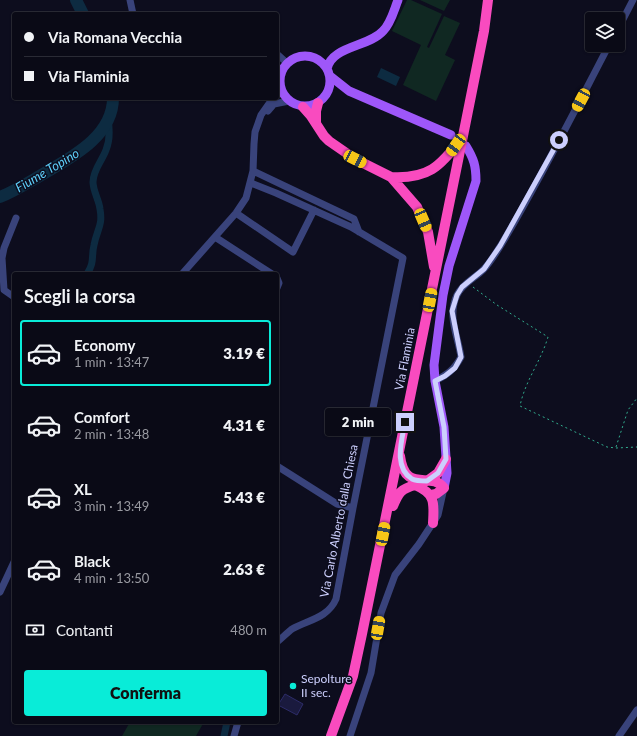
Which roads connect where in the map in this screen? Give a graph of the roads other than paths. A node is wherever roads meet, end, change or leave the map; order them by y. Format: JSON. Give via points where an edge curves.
{"nodes":[{"id":1,"x":130,"y":0,"type":"edge"},
{"id":2,"x":398,"y":0,"type":"edge"},
{"id":3,"x":488,"y":0,"type":"edge"},
{"id":4,"x":493,"y":0,"type":"edge"},
{"id":5,"x":633,"y":0,"type":"edge"},
{"id":6,"x":133,"y":12,"type":"edge"},
{"id":7,"x":625,"y":15,"type":"edge"},
{"id":8,"x":484,"y":31,"type":"junction"},
{"id":9,"x":605,"y":52,"type":"edge"},
{"id":10,"x":279,"y":56,"type":"edge"},
{"id":11,"x":334,"y":56,"type":"junction"},
{"id":12,"x":316,"y":58,"type":"junction"},
{"id":13,"x":287,"y":63,"type":"junction"},
{"id":14,"x":329,"y":72,"type":"junction"},
{"id":15,"x":279,"y":82,"type":"edge"},
{"id":16,"x":279,"y":89,"type":"edge"},
{"id":17,"x":349,"y":91,"type":"junction"},
{"id":18,"x":327,"y":94,"type":"junction"},
{"id":19,"x":272,"y":100,"type":"edge"},
{"id":20,"x":289,"y":101,"type":"junction"},
{"id":21,"x":318,"y":103,"type":"junction"},
{"id":22,"x":303,"y":107,"type":"junction"},
{"id":23,"x":316,"y":123,"type":"junction"},
{"id":24,"x":255,"y":132,"type":"junction"},
{"id":25,"x":451,"y":135,"type":"dead end"},
{"id":26,"x":463,"y":136,"type":"junction"},
{"id":27,"x":466,"y":146,"type":"dead end"},
{"id":28,"x":253,"y":171,"type":"junction"},
{"id":29,"x":392,"y":177,"type":"junction"},
{"id":30,"x":251,"y":183,"type":"junction"},
{"id":31,"x":314,"y":210,"type":"junction"},
{"id":32,"x":236,"y":213,"type":"junction"},
{"id":33,"x":16,"y":218,"type":"dead end"},
{"id":34,"x":359,"y":232,"type":"junction"},
{"id":35,"x":215,"y":237,"type":"junction"},
{"id":36,"x":184,"y":272,"type":"edge"},
{"id":37,"x":269,"y":272,"type":"edge"},
{"id":38,"x":435,"y":275,"type":"junction"},
{"id":39,"x":2,"y":290,"type":"edge"},
{"id":40,"x":12,"y":297,"type":"edge"},
{"id":41,"x":435,"y":381,"type":"junction"},
{"id":42,"x":400,"y":450,"type":"junction"},
{"id":43,"x":446,"y":459,"type":"junction"},
{"id":44,"x":279,"y":467,"type":"edge"},
{"id":45,"x":427,"y":481,"type":"junction"},
{"id":46,"x":444,"y":488,"type":"junction"},
{"id":47,"x":431,"y":495,"type":"junction"},
{"id":48,"x":353,"y":508,"type":"junction"},
{"id":49,"x":386,"y":520,"type":"junction"},
{"id":50,"x":433,"y":523,"type":"junction"},
{"id":51,"x":12,"y":566,"type":"edge"},
{"id":52,"x":0,"y":592,"type":"edge"},
{"id":53,"x":279,"y":640,"type":"edge"},
{"id":54,"x":637,"y":710,"type":"edge"},
{"id":55,"x":237,"y":724,"type":"edge"},
{"id":56,"x":234,"y":736,"type":"edge"},
{"id":57,"x":331,"y":736,"type":"edge"},
{"id":58,"x":350,"y":736,"type":"edge"},
{"id":59,"x":619,"y":736,"type":"edge"}],
"edges":[{"from":1,"to":6,"type":"street"},
{"from":2,"to":11,"type":"main road","via":[[383,31],[370,40]]},
{"from":3,"to":8,"type":"highway"},
{"from":4,"to":8,"type":"highway"},
{"from":5,"to":7,"type":"street"},
{"from":8,"to":26,"type":"highway","name":"Via Flaminia"},
{"from":9,"to":41,"type":"street","via":[[500,246],[484,269],[462,287],[457,295],[452,311],[461,357],[455,368]]},
{"from":10,"to":13,"type":"street"},
{"from":11,"to":12,"type":"main road"},
{"from":11,"to":14,"type":"main road","via":[[329,62]]},
{"from":12,"to":13,"type":"main road","via":[[299,57]]},
{"from":12,"to":14,"type":"main road"},
{"from":13,"to":15,"type":"main road"},
{"from":14,"to":17,"type":"main road"},
{"from":14,"to":18,"type":"main road","via":[[330,85]]},
{"from":16,"to":20,"type":"main road"},
{"from":17,"to":18,"type":"main road","via":[[340,89]]},
{"from":17,"to":25,"type":"main road"},
{"from":18,"to":21,"type":"main road"},
{"from":19,"to":24,"type":"street","via":[[261,115]]},
{"from":20,"to":22,"type":"main road"},
{"from":20,"to":24,"type":"street","via":[[274,104]]},
{"from":21,"to":22,"type":"main road"},
{"from":21,"to":23,"type":"highway"},
{"from":22,"to":23,"type":"highway"},
{"from":23,"to":29,"type":"highway","via":[[324,136],[340,149]]},
{"from":24,"to":28,"type":"street"},
{"from":26,"to":29,"type":"highway","via":[[440,165],[426,173],[408,178]]},
{"from":26,"to":38,"type":"highway","name":"Via Flaminia"},
{"from":27,"to":41,"type":"main road","via":[[473,158],[476,182],[443,295],[434,365]]},
{"from":28,"to":30,"type":"street"},
{"from":28,"to":34,"type":"street","via":[[354,219]]},
{"from":29,"to":38,"type":"highway","via":[[417,207],[428,232]]},
{"from":30,"to":31,"type":"street","name":"Via Carlo Alberto dalla Chiesa"},
{"from":30,"to":32,"type":"street","via":[[246,198]]},
{"from":31,"to":32,"type":"street","via":[[293,252]]},
{"from":31,"to":34,"type":"street","name":"Via Carlo Alberto dalla Chiesa"},
{"from":32,"to":35,"type":"street"},
{"from":33,"to":39,"type":"street","via":[[2,258]]},
{"from":34,"to":48,"type":"street","name":"Via Carlo Alberto dalla Chiesa","via":[[403,258]]},
{"from":35,"to":36,"type":"street"},
{"from":35,"to":37,"type":"street"},
{"from":38,"to":42,"type":"highway","name":"Via Flaminia"},
{"from":39,"to":40,"type":"street"},
{"from":41,"to":43,"type":"main road","via":[[444,427]]},
{"from":42,"to":45,"type":"highway","via":[[402,467],[407,475],[413,480]]},
{"from":42,"to":49,"type":"highway","name":"Via Flaminia"},
{"from":43,"to":45,"type":"highway","via":[[438,473]]},
{"from":43,"to":46,"type":"main road"},
{"from":44,"to":48,"type":"street","via":[[337,504]]},
{"from":45,"to":46,"type":"highway","via":[[435,481]]},
{"from":46,"to":47,"type":"highway"},
{"from":46,"to":50,"type":"street","via":[[438,515]]},
{"from":47,"to":49,"type":"highway","via":[[415,485],[405,488],[398,494]]},
{"from":47,"to":50,"type":"highway","via":[[434,506]]},
{"from":48,"to":53,"type":"street","name":"Via Carlo Alberto dalla Chiesa","via":[[334,605],[324,615],[292,630]]},
{"from":49,"to":57,"type":"highway","name":"Via Flaminia","via":[[353,676]]},
{"from":50,"to":58,"type":"street","via":[[395,575],[381,613],[371,672]]},
{"from":51,"to":52,"type":"street"},
{"from":54,"to":59,"type":"street"},
{"from":55,"to":56,"type":"street"}]}
